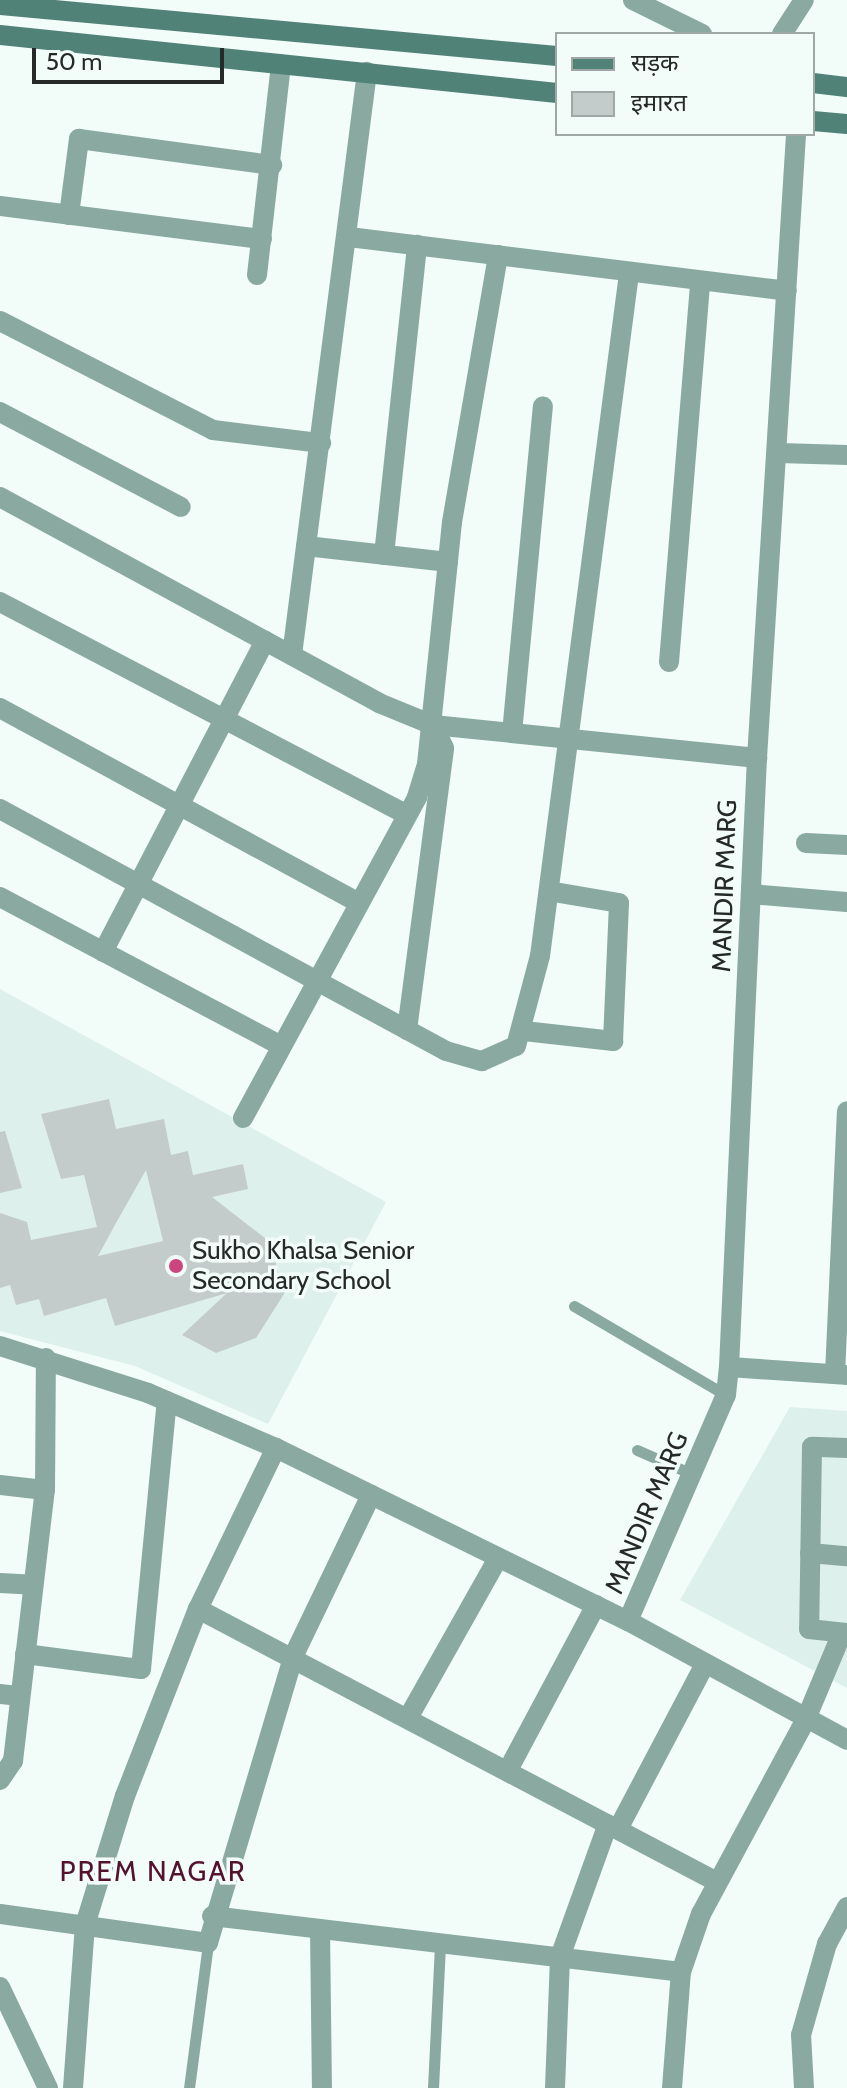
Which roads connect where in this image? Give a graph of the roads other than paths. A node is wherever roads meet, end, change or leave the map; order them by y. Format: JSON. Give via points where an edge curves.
{"nodes":[{"id":1,"x":633,"y":0,"type":"edge"},
{"id":2,"x":804,"y":0,"type":"edge"},
{"id":3,"x":0,"y":5,"type":"edge"},
{"id":4,"x":66,"y":5,"type":"edge"},
{"id":5,"x":698,"y":32,"type":"edge"},
{"id":6,"x":783,"y":32,"type":"edge"},
{"id":7,"x":0,"y":35,"type":"edge"},
{"id":8,"x":555,"y":56,"type":"edge"},
{"id":9,"x":281,"y":64,"type":"junction"},
{"id":10,"x":367,"y":72,"type":"junction"},
{"id":11,"x":815,"y":83,"type":"edge"},
{"id":12,"x":847,"y":87,"type":"edge"},
{"id":13,"x":555,"y":93,"type":"edge"},
{"id":14,"x":815,"y":121,"type":"edge"},
{"id":15,"x":847,"y":124,"type":"edge"},
{"id":16,"x":796,"y":136,"type":"edge"},
{"id":17,"x":272,"y":165,"type":"junction"},
{"id":18,"x":0,"y":206,"type":"edge"},
{"id":19,"x":69,"y":215,"type":"junction"},
{"id":20,"x":349,"y":237,"type":"junction"},
{"id":21,"x":262,"y":239,"type":"junction"},
{"id":22,"x":417,"y":245,"type":"junction"},
{"id":23,"x":498,"y":255,"type":"junction"},
{"id":24,"x":629,"y":274,"type":"junction"},
{"id":25,"x":257,"y":275,"type":"dead end"},
{"id":26,"x":700,"y":282,"type":"junction"},
{"id":27,"x":787,"y":291,"type":"junction"},
{"id":28,"x":0,"y":321,"type":"edge"},
{"id":29,"x":543,"y":406,"type":"dead end"},
{"id":30,"x":0,"y":412,"type":"edge"},
{"id":31,"x":321,"y":443,"type":"junction"},
{"id":32,"x":779,"y":453,"type":"junction"},
{"id":33,"x":847,"y":455,"type":"edge"},
{"id":34,"x":0,"y":497,"type":"edge"},
{"id":35,"x":181,"y":507,"type":"dead end"},
{"id":36,"x":306,"y":546,"type":"junction"},
{"id":37,"x":384,"y":555,"type":"junction"},
{"id":38,"x":448,"y":562,"type":"junction"},
{"id":39,"x":0,"y":602,"type":"edge"},
{"id":40,"x":265,"y":641,"type":"junction"},
{"id":41,"x":292,"y":655,"type":"junction"},
{"id":42,"x":669,"y":662,"type":"dead end"},
{"id":43,"x":0,"y":708,"type":"edge"},
{"id":44,"x":224,"y":718,"type":"junction"},
{"id":45,"x":433,"y":725,"type":"junction"},
{"id":46,"x":512,"y":733,"type":"junction"},
{"id":47,"x":570,"y":738,"type":"junction"},
{"id":48,"x":757,"y":758,"type":"junction"},
{"id":49,"x":179,"y":802,"type":"junction"},
{"id":50,"x":0,"y":809,"type":"edge"},
{"id":51,"x":407,"y":815,"type":"junction"},
{"id":52,"x":806,"y":843,"type":"dead end"},
{"id":53,"x":847,"y":845,"type":"edge"},
{"id":54,"x":138,"y":883,"type":"junction"},
{"id":55,"x":549,"y":891,"type":"junction"},
{"id":56,"x":751,"y":894,"type":"junction"},
{"id":57,"x":0,"y":897,"type":"edge"},
{"id":58,"x":357,"y":902,"type":"junction"},
{"id":59,"x":847,"y":902,"type":"edge"},
{"id":60,"x":103,"y":952,"type":"junction"},
{"id":61,"x":315,"y":980,"type":"junction"},
{"id":62,"x":407,"y":1030,"type":"junction"},
{"id":63,"x":524,"y":1031,"type":"junction"},
{"id":64,"x":279,"y":1045,"type":"junction"},
{"id":65,"x":847,"y":1111,"type":"edge"},
{"id":66,"x":243,"y":1118,"type":"dead end"},
{"id":67,"x":574,"y":1306,"type":"dead end"},
{"id":68,"x":843,"y":1336,"type":"edge"},
{"id":69,"x":0,"y":1346,"type":"edge"},
{"id":70,"x":46,"y":1358,"type":"junction"},
{"id":71,"x":729,"y":1367,"type":"junction"},
{"id":72,"x":841,"y":1374,"type":"edge"},
{"id":73,"x":726,"y":1395,"type":"junction"},
{"id":74,"x":167,"y":1401,"type":"junction"},
{"id":75,"x":276,"y":1448,"type":"junction"},
{"id":76,"x":847,"y":1448,"type":"edge"},
{"id":77,"x":637,"y":1450,"type":"dead end"},
{"id":78,"x":692,"y":1474,"type":"junction"},
{"id":79,"x":0,"y":1485,"type":"edge"},
{"id":80,"x":45,"y":1490,"type":"junction"},
{"id":81,"x":371,"y":1495,"type":"junction"},
{"id":82,"x":810,"y":1553,"type":"junction"},
{"id":83,"x":847,"y":1556,"type":"edge"},
{"id":84,"x":498,"y":1558,"type":"junction"},
{"id":85,"x":0,"y":1583,"type":"edge"},
{"id":86,"x":33,"y":1585,"type":"junction"},
{"id":87,"x":596,"y":1605,"type":"junction"},
{"id":88,"x":198,"y":1609,"type":"junction"},
{"id":89,"x":628,"y":1621,"type":"junction"},
{"id":90,"x":845,"y":1633,"type":"edge"},
{"id":91,"x":25,"y":1654,"type":"junction"},
{"id":92,"x":293,"y":1657,"type":"junction"},
{"id":93,"x":705,"y":1664,"type":"junction"},
{"id":94,"x":10,"y":1695,"type":"edge"},
{"id":95,"x":408,"y":1718,"type":"junction"},
{"id":96,"x":806,"y":1719,"type":"junction"},
{"id":97,"x":847,"y":1740,"type":"edge"},
{"id":98,"x":508,"y":1770,"type":"junction"},
{"id":99,"x":0,"y":1780,"type":"edge"},
{"id":100,"x":613,"y":1826,"type":"junction"},
{"id":101,"x":717,"y":1882,"type":"junction"},
{"id":102,"x":847,"y":1907,"type":"edge"},
{"id":103,"x":0,"y":1914,"type":"edge"},
{"id":104,"x":212,"y":1916,"type":"junction"},
{"id":105,"x":85,"y":1925,"type":"junction"},
{"id":106,"x":320,"y":1929,"type":"junction"},
{"id":107,"x":208,"y":1943,"type":"junction"},
{"id":108,"x":440,"y":1943,"type":"junction"},
{"id":109,"x":560,"y":1957,"type":"junction"},
{"id":110,"x":681,"y":1972,"type":"junction"},
{"id":111,"x":0,"y":1987,"type":"edge"},
{"id":112,"x":48,"y":2088,"type":"edge"},
{"id":113,"x":73,"y":2088,"type":"edge"},
{"id":114,"x":189,"y":2088,"type":"edge"},
{"id":115,"x":322,"y":2088,"type":"edge"},
{"id":116,"x":433,"y":2088,"type":"edge"},
{"id":117,"x":555,"y":2088,"type":"edge"},
{"id":118,"x":672,"y":2088,"type":"edge"},
{"id":119,"x":804,"y":2088,"type":"edge"}],
"edges":[{"from":1,"to":5,"type":"street"},
{"from":2,"to":6,"type":"street"},
{"from":3,"to":4,"type":"street"},
{"from":4,"to":8,"type":"street"},
{"from":7,"to":9,"type":"street"},
{"from":9,"to":10,"type":"street"},
{"from":9,"to":17,"type":"street"},
{"from":10,"to":13,"type":"street"},
{"from":10,"to":20,"type":"street"},
{"from":11,"to":12,"type":"street"},
{"from":14,"to":15,"type":"street"},
{"from":16,"to":27,"type":"street","name":"MANDIR MARG"},
{"from":17,"to":19,"type":"street","via":[[79,139]]},
{"from":17,"to":21,"type":"street"},
{"from":18,"to":19,"type":"street"},
{"from":19,"to":21,"type":"street"},
{"from":20,"to":22,"type":"street"},
{"from":20,"to":31,"type":"street"},
{"from":21,"to":25,"type":"street"},
{"from":22,"to":23,"type":"street"},
{"from":22,"to":37,"type":"street"},
{"from":23,"to":24,"type":"street"},
{"from":23,"to":38,"type":"street"},
{"from":24,"to":26,"type":"street"},
{"from":24,"to":47,"type":"street"},
{"from":26,"to":27,"type":"street"},
{"from":26,"to":42,"type":"street"},
{"from":27,"to":32,"type":"street","name":"MANDIR MARG"},
{"from":28,"to":31,"type":"street","via":[[213,430]]},
{"from":29,"to":46,"type":"street"},
{"from":30,"to":35,"type":"street"},
{"from":31,"to":36,"type":"street"},
{"from":32,"to":33,"type":"street"},
{"from":32,"to":48,"type":"street","name":"MANDIR MARG"},
{"from":34,"to":40,"type":"street"},
{"from":36,"to":37,"type":"street"},
{"from":36,"to":41,"type":"street"},
{"from":37,"to":38,"type":"street"},
{"from":38,"to":45,"type":"street"},
{"from":39,"to":44,"type":"street"},
{"from":40,"to":41,"type":"street"},
{"from":40,"to":44,"type":"street"},
{"from":41,"to":45,"type":"street"},
{"from":43,"to":49,"type":"street"},
{"from":44,"to":49,"type":"street"},
{"from":44,"to":51,"type":"street"},
{"from":45,"to":46,"type":"street"},
{"from":45,"to":51,"type":"street","via":[[427,764]]},
{"from":45,"to":62,"type":"street","via":[[444,748]]},
{"from":46,"to":47,"type":"street"},
{"from":47,"to":48,"type":"street"},
{"from":47,"to":55,"type":"street"},
{"from":48,"to":56,"type":"street","name":"MANDIR MARG"},
{"from":49,"to":54,"type":"street"},
{"from":49,"to":58,"type":"street"},
{"from":50,"to":54,"type":"street"},
{"from":51,"to":58,"type":"street"},
{"from":52,"to":53,"type":"street"},
{"from":54,"to":60,"type":"street"},
{"from":54,"to":61,"type":"street"},
{"from":55,"to":63,"type":"street"},
{"from":55,"to":63,"type":"street","via":[[619,903],[613,1041]]},
{"from":56,"to":59,"type":"street"},
{"from":56,"to":71,"type":"street","name":"MANDIR MARG"},
{"from":57,"to":60,"type":"street"},
{"from":58,"to":61,"type":"street"},
{"from":60,"to":64,"type":"street"},
{"from":61,"to":62,"type":"street"},
{"from":61,"to":64,"type":"street"},
{"from":62,"to":63,"type":"street","via":[[482,1061],[516,1046]]},
{"from":64,"to":66,"type":"street"},
{"from":65,"to":68,"type":"street"},
{"from":67,"to":73,"type":"lane"},
{"from":68,"to":72,"type":"street"},
{"from":69,"to":70,"type":"street"},
{"from":70,"to":74,"type":"street"},
{"from":70,"to":80,"type":"street"},
{"from":71,"to":72,"type":"street"},
{"from":71,"to":73,"type":"street","name":"MANDIR MARG"},
{"from":73,"to":78,"type":"street","name":"MANDIR MARG"},
{"from":74,"to":75,"type":"street"},
{"from":74,"to":91,"type":"street","via":[[141,1669]]},
{"from":75,"to":81,"type":"street"},
{"from":75,"to":88,"type":"street"},
{"from":76,"to":82,"type":"street","via":[[812,1447]]},
{"from":77,"to":78,"type":"lane"},
{"from":78,"to":89,"type":"street","name":"MANDIR MARG"},
{"from":79,"to":80,"type":"street"},
{"from":80,"to":86,"type":"street"},
{"from":81,"to":84,"type":"street"},
{"from":81,"to":92,"type":"street"},
{"from":82,"to":83,"type":"street"},
{"from":82,"to":90,"type":"street","via":[[809,1629]]},
{"from":84,"to":87,"type":"street"},
{"from":84,"to":95,"type":"street"},
{"from":85,"to":86,"type":"street"},
{"from":86,"to":91,"type":"street"},
{"from":87,"to":89,"type":"street"},
{"from":87,"to":98,"type":"street"},
{"from":88,"to":92,"type":"street"},
{"from":88,"to":105,"type":"street","via":[[154,1712]]},
{"from":89,"to":93,"type":"street"},
{"from":90,"to":96,"type":"street"},
{"from":91,"to":94,"type":"street"},
{"from":92,"to":95,"type":"street"},
{"from":92,"to":104,"type":"street"},
{"from":93,"to":96,"type":"street"},
{"from":93,"to":100,"type":"street"},
{"from":94,"to":99,"type":"street","via":[[13,1761]]},
{"from":95,"to":98,"type":"street"},
{"from":96,"to":97,"type":"street"},
{"from":96,"to":101,"type":"street"},
{"from":98,"to":100,"type":"street"},
{"from":100,"to":101,"type":"street"},
{"from":100,"to":109,"type":"street","via":[[573,1908]]},
{"from":101,"to":110,"type":"street"},
{"from":102,"to":119,"type":"street","via":[[822,1956],[801,2035]]},
{"from":103,"to":105,"type":"street"},
{"from":104,"to":106,"type":"street"},
{"from":104,"to":107,"type":"street"},
{"from":105,"to":107,"type":"street"},
{"from":105,"to":113,"type":"street"},
{"from":106,"to":108,"type":"street"},
{"from":106,"to":115,"type":"street"},
{"from":107,"to":114,"type":"lane"},
{"from":108,"to":109,"type":"street"},
{"from":108,"to":116,"type":"lane"},
{"from":109,"to":110,"type":"street"},
{"from":109,"to":117,"type":"street"},
{"from":110,"to":118,"type":"street"},
{"from":111,"to":112,"type":"street"}]}
